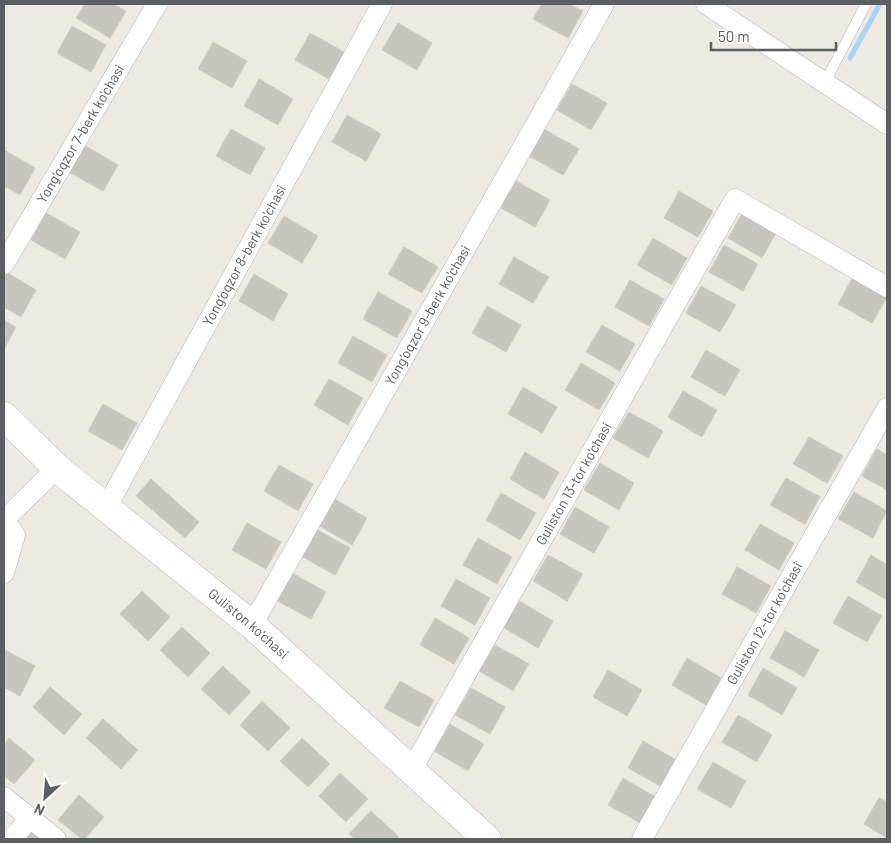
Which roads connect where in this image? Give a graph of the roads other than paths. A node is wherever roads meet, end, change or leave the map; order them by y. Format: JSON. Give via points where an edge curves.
{"nodes":[{"id":1,"x":157,"y":4,"type":"edge"},
{"id":2,"x":382,"y":4,"type":"edge"},
{"id":3,"x":604,"y":4,"type":"edge"},
{"id":4,"x":706,"y":4,"type":"edge"},
{"id":5,"x":866,"y":4,"type":"edge"},
{"id":6,"x":825,"y":82,"type":"junction"},
{"id":7,"x":887,"y":124,"type":"edge"},
{"id":8,"x":4,"y":264,"type":"edge"},
{"id":9,"x":887,"y":287,"type":"edge"},
{"id":10,"x":887,"y":408,"type":"edge"},
{"id":11,"x":4,"y":416,"type":"edge"},
{"id":12,"x":57,"y":468,"type":"junction"},
{"id":13,"x":106,"y":508,"type":"junction"},
{"id":14,"x":4,"y":520,"type":"edge"},
{"id":15,"x":4,"y":573,"type":"edge"},
{"id":16,"x":252,"y":625,"type":"junction"},
{"id":17,"x":412,"y":770,"type":"junction"},
{"id":18,"x":4,"y":797,"type":"edge"},
{"id":19,"x":30,"y":818,"type":"junction"},
{"id":20,"x":12,"y":839,"type":"edge"},
{"id":21,"x":56,"y":839,"type":"edge"},
{"id":22,"x":487,"y":839,"type":"edge"},
{"id":23,"x":642,"y":839,"type":"edge"}],
"edges":[{"from":1,"to":8,"type":"street","name":"Yong‘oqzor 7-berk ko'chasi"},
{"from":2,"to":13,"type":"street","name":"Yong‘oqzor 8-berk ko'chasi"},
{"from":3,"to":16,"type":"street","name":"Yong‘oqzor 9-berk ko'chasi"},
{"from":4,"to":6,"type":"street"},
{"from":5,"to":6,"type":"lane"},
{"from":6,"to":7,"type":"street"},
{"from":9,"to":17,"type":"street","name":"Guliston 13-tor ko'chasi","via":[[734,199]]},
{"from":10,"to":23,"type":"street","name":"Guliston 12-tor ko'chasi"},
{"from":11,"to":12,"type":"main road","name":"Guliston ko'chasi"},
{"from":12,"to":13,"type":"main road","name":"Guliston ko'chasi"},
{"from":12,"to":14,"type":"street"},
{"from":13,"to":16,"type":"main road","name":"Guliston ko'chasi"},
{"from":14,"to":15,"type":"street","via":[[15,536]]},
{"from":16,"to":17,"type":"main road","name":"Guliston ko'chasi"},
{"from":17,"to":22,"type":"main road","name":"Guliston ko'chasi"},
{"from":18,"to":19,"type":"street"},
{"from":19,"to":20,"type":"street"},
{"from":19,"to":21,"type":"street"}]}
